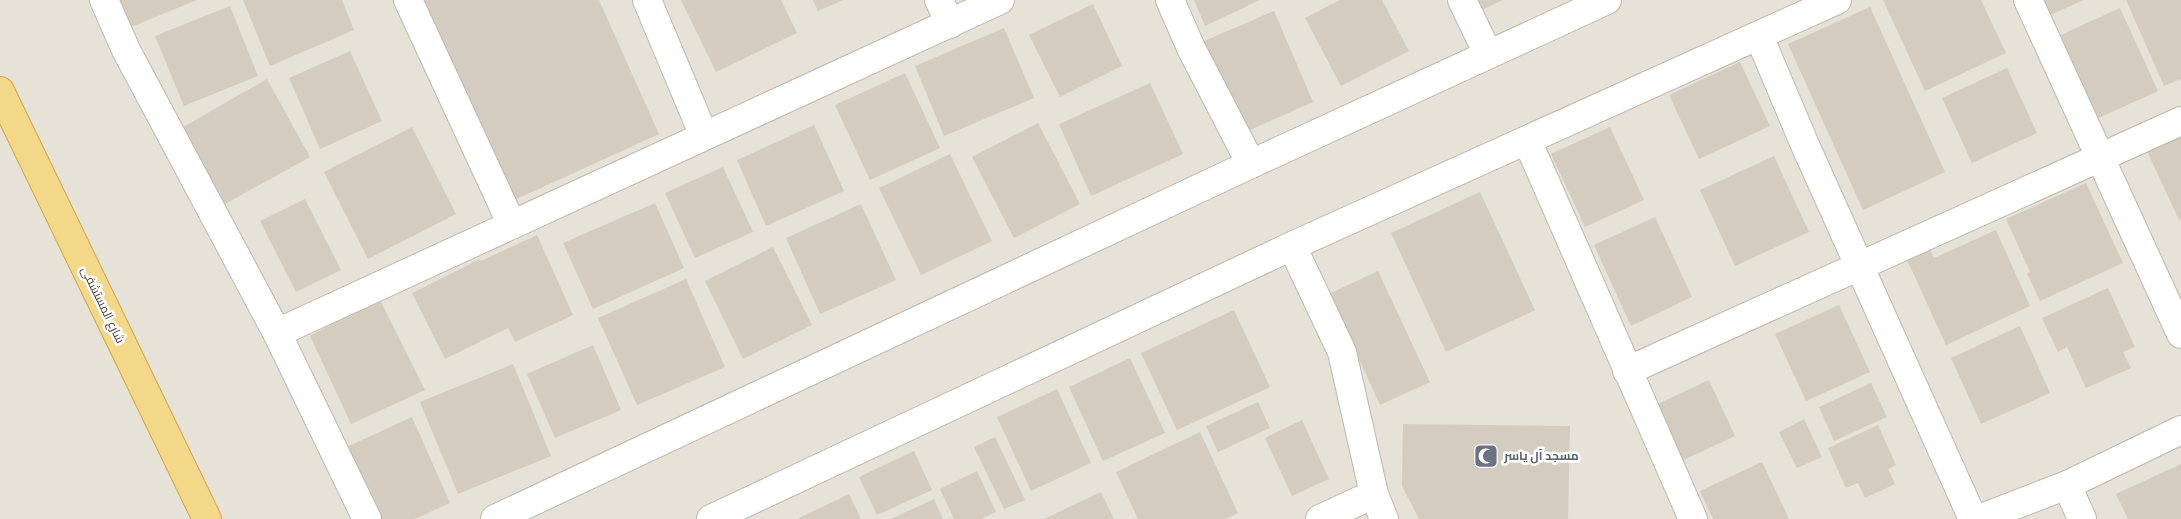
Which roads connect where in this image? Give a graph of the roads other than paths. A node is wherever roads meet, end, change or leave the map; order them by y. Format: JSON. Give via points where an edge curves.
{"nodes":[{"id":1,"x":104,"y":0,"type":"edge"},
{"id":2,"x":408,"y":0,"type":"edge"},
{"id":3,"x":646,"y":0,"type":"edge"},
{"id":4,"x":1000,"y":0,"type":"edge"},
{"id":5,"x":1170,"y":0,"type":"edge"},
{"id":6,"x":1462,"y":0,"type":"edge"},
{"id":7,"x":1607,"y":0,"type":"edge"},
{"id":8,"x":1837,"y":0,"type":"edge"},
{"id":9,"x":2028,"y":0,"type":"edge"},
{"id":10,"x":945,"y":12,"type":"edge"},
{"id":11,"x":1759,"y":36,"type":"junction"},
{"id":12,"x":1488,"y":54,"type":"junction"},
{"id":13,"x":0,"y":91,"type":"edge"},
{"id":14,"x":2181,"y":120,"type":"edge"},
{"id":15,"x":704,"y":136,"type":"junction"},
{"id":16,"x":1527,"y":140,"type":"junction"},
{"id":17,"x":2100,"y":158,"type":"junction"},
{"id":18,"x":1250,"y":164,"type":"junction"},
{"id":19,"x":512,"y":225,"type":"junction"},
{"id":20,"x":1292,"y":246,"type":"junction"},
{"id":21,"x":1859,"y":266,"type":"junction"},
{"id":22,"x":277,"y":333,"type":"junction"},
{"id":23,"x":2181,"y":334,"type":"edge"},
{"id":24,"x":1628,"y":371,"type":"junction"},
{"id":25,"x":2181,"y":430,"type":"edge"},
{"id":26,"x":2067,"y":486,"type":"junction"},
{"id":27,"x":1374,"y":494,"type":"junction"},
{"id":28,"x":207,"y":519,"type":"edge"},
{"id":29,"x":367,"y":519,"type":"edge"},
{"id":30,"x":494,"y":519,"type":"edge"},
{"id":31,"x":711,"y":519,"type":"edge"},
{"id":32,"x":1320,"y":519,"type":"edge"},
{"id":33,"x":1384,"y":519,"type":"edge"},
{"id":34,"x":1692,"y":519,"type":"edge"},
{"id":35,"x":1973,"y":519,"type":"edge"},
{"id":36,"x":1979,"y":519,"type":"edge"},
{"id":37,"x":2082,"y":519,"type":"edge"}],
"edges":[{"from":1,"to":22,"type":"street","via":[[126,50]]},
{"from":2,"to":19,"type":"street"},
{"from":3,"to":15,"type":"street"},
{"from":4,"to":10,"type":"street"},
{"from":5,"to":18,"type":"street"},
{"from":6,"to":12,"type":"street"},
{"from":7,"to":12,"type":"street"},
{"from":8,"to":11,"type":"street"},
{"from":9,"to":17,"type":"street"},
{"from":10,"to":15,"type":"street"},
{"from":11,"to":16,"type":"street"},
{"from":11,"to":21,"type":"street"},
{"from":12,"to":18,"type":"street"},
{"from":13,"to":28,"type":"highway","name":"شارع المستشفى"},
{"from":14,"to":17,"type":"street"},
{"from":15,"to":19,"type":"street"},
{"from":16,"to":20,"type":"street"},
{"from":16,"to":24,"type":"street"},
{"from":17,"to":21,"type":"street"},
{"from":17,"to":23,"type":"street"},
{"from":18,"to":30,"type":"street"},
{"from":19,"to":22,"type":"street"},
{"from":20,"to":27,"type":"street","via":[[1342,352]]},
{"from":20,"to":31,"type":"street"},
{"from":21,"to":24,"type":"street"},
{"from":21,"to":35,"type":"street"},
{"from":22,"to":29,"type":"street"},
{"from":24,"to":34,"type":"street"},
{"from":25,"to":26,"type":"street"},
{"from":26,"to":36,"type":"street"},
{"from":26,"to":37,"type":"street"},
{"from":27,"to":32,"type":"street"},
{"from":27,"to":33,"type":"street"}]}
